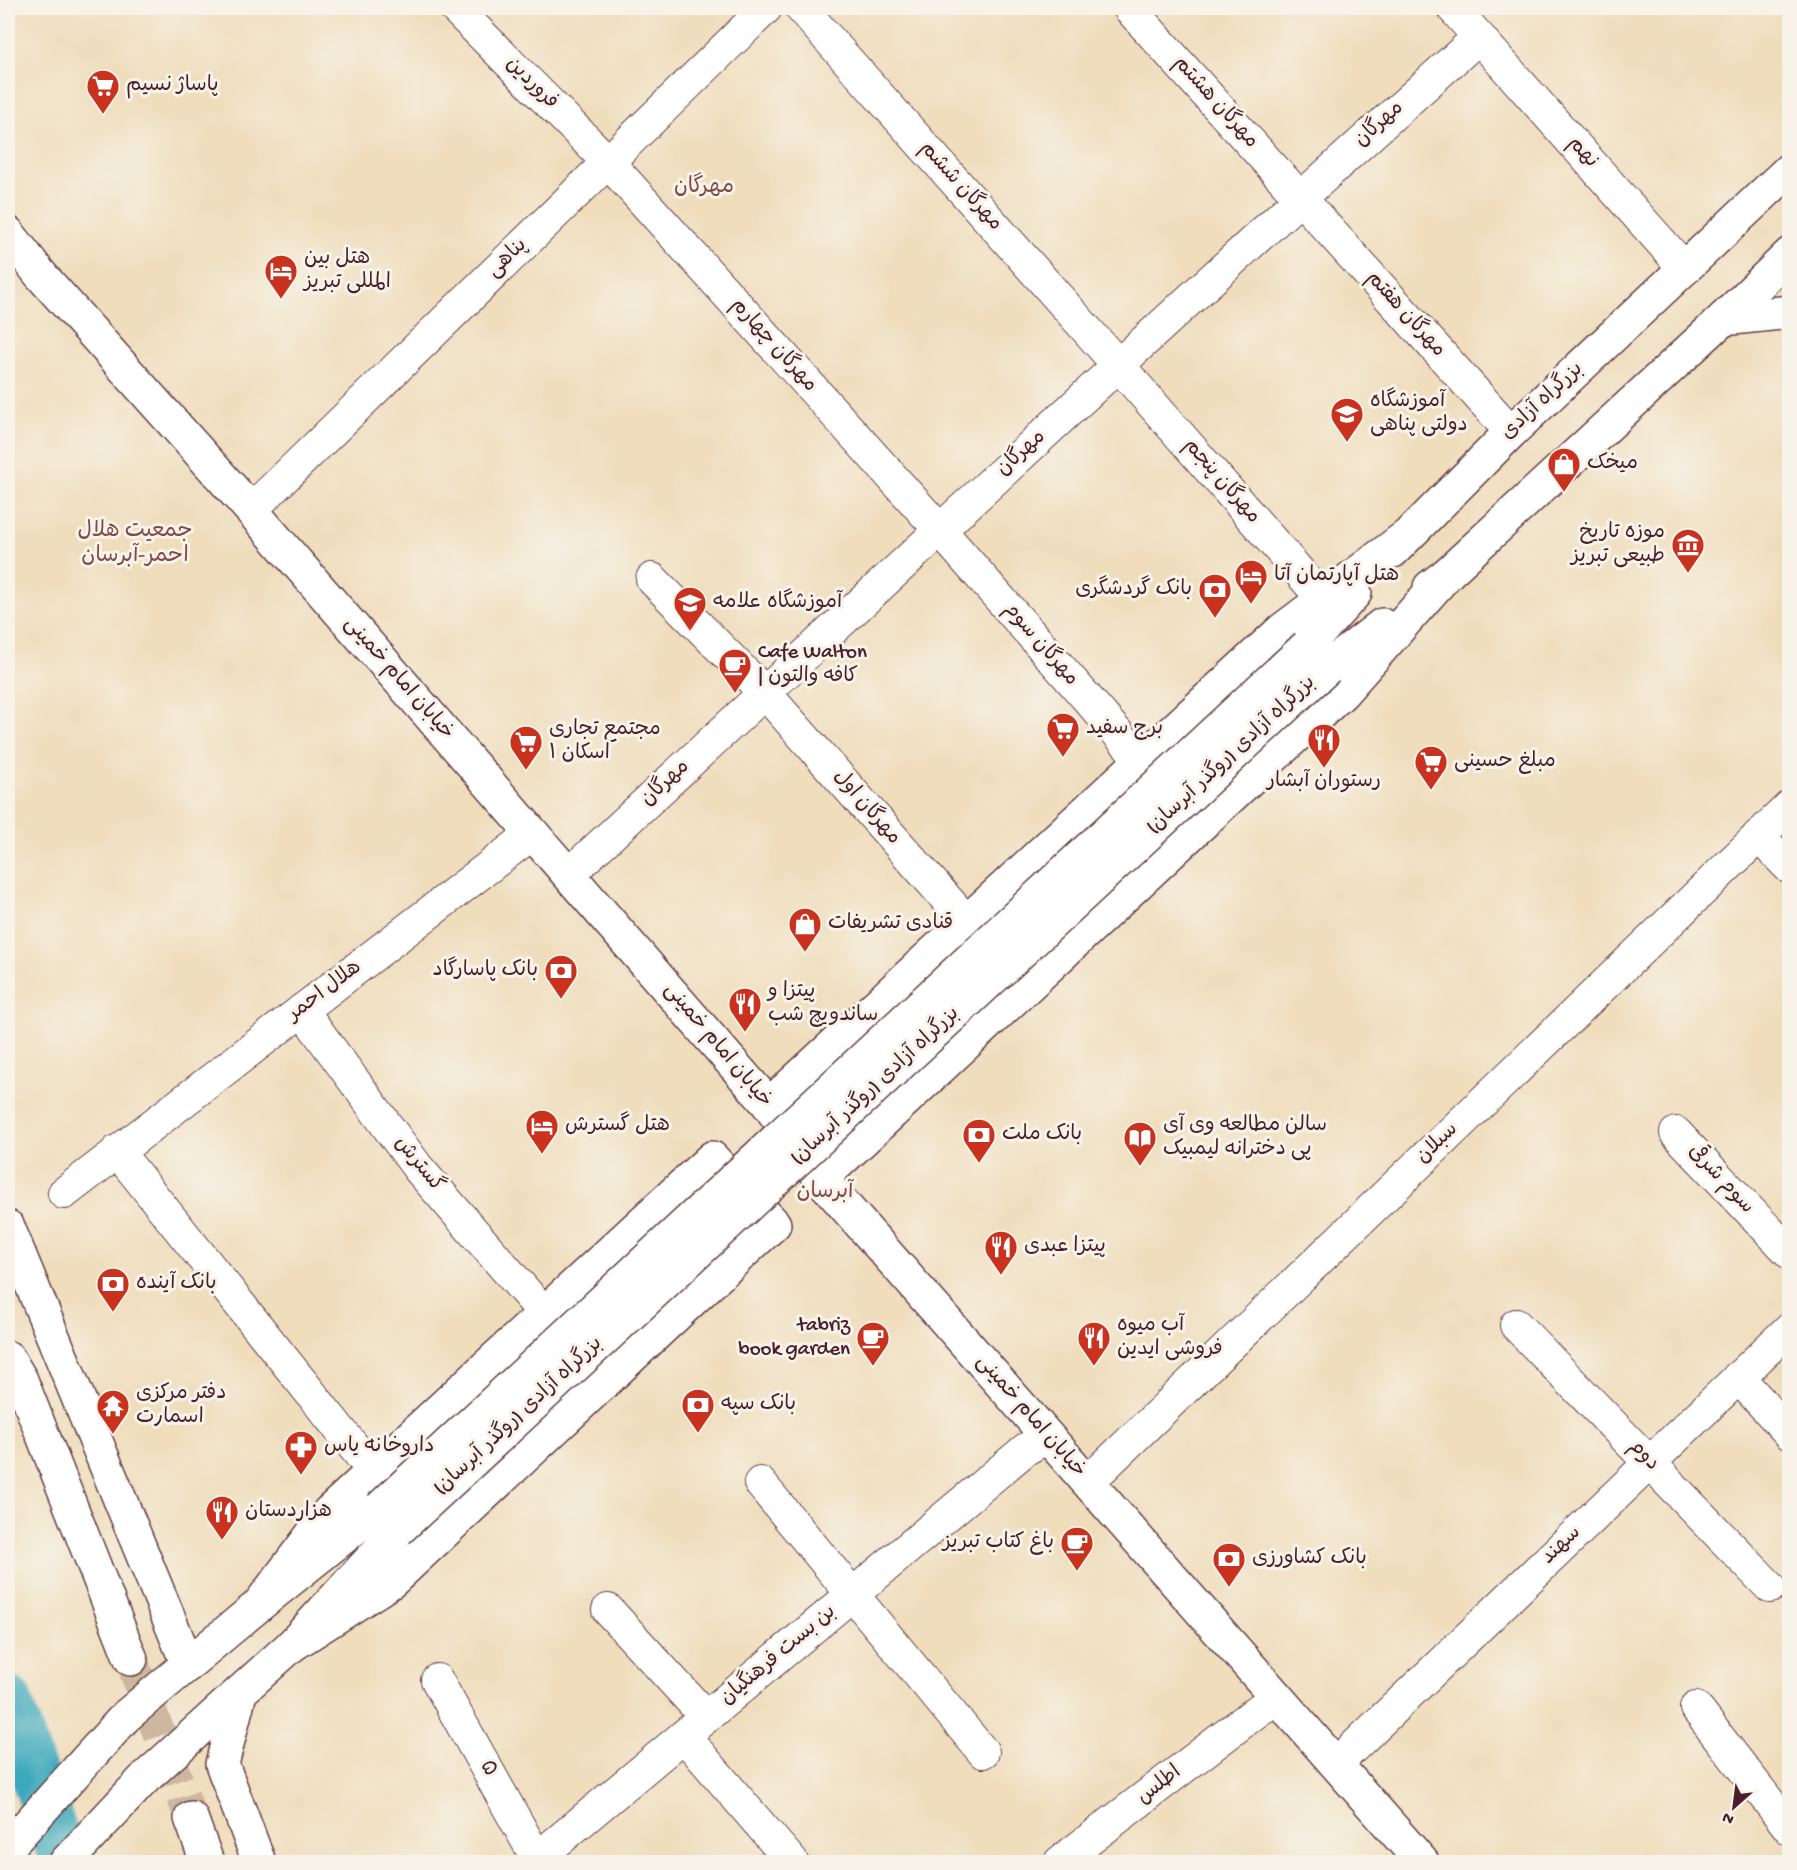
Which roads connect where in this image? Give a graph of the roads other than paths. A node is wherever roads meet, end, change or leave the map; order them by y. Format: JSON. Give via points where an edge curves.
{"nodes":[{"id":1,"x":455,"y":8,"type":"edge"},
{"id":2,"x":766,"y":8,"type":"edge"},
{"id":3,"x":801,"y":8,"type":"edge"},
{"id":4,"x":1129,"y":8,"type":"edge"},
{"id":5,"x":1453,"y":8,"type":"edge"},
{"id":6,"x":1479,"y":37,"type":"junction"},
{"id":7,"x":608,"y":162,"type":"junction"},
{"id":8,"x":1790,"y":169,"type":"edge"},
{"id":9,"x":1300,"y":198,"type":"junction"},
{"id":10,"x":8,"y":233,"type":"edge"},
{"id":11,"x":1790,"y":254,"type":"edge"},
{"id":12,"x":1685,"y":269,"type":"junction"},
{"id":13,"x":1790,"y":312,"type":"edge"},
{"id":14,"x":1723,"y":319,"type":"junction"},
{"id":15,"x":1119,"y":366,"type":"junction"},
{"id":16,"x":1511,"y":432,"type":"junction"},
{"id":17,"x":251,"y":510,"type":"junction"},
{"id":18,"x":939,"y":529,"type":"junction"},
{"id":19,"x":1408,"y":535,"type":"junction"},
{"id":20,"x":1447,"y":573,"type":"junction"},
{"id":21,"x":652,"y":579,"type":"dead end"},
{"id":22,"x":1323,"y":599,"type":"junction"},
{"id":23,"x":1317,"y":657,"type":"junction"},
{"id":24,"x":765,"y":693,"type":"junction"},
{"id":25,"x":1141,"y":760,"type":"junction"},
{"id":26,"x":1790,"y":806,"type":"edge"},
{"id":27,"x":532,"y":833,"type":"junction"},
{"id":28,"x":1758,"y":836,"type":"junction"},
{"id":29,"x":1790,"y":868,"type":"edge"},
{"id":30,"x":569,"y":874,"type":"junction"},
{"id":31,"x":998,"y":893,"type":"junction"},
{"id":32,"x":967,"y":922,"type":"junction"},
{"id":33,"x":1060,"y":957,"type":"junction"},
{"id":34,"x":302,"y":1010,"type":"junction"},
{"id":35,"x":769,"y":1105,"type":"junction"},
{"id":36,"x":1676,"y":1133,"type":"dead end"},
{"id":37,"x":117,"y":1151,"type":"junction"},
{"id":38,"x":821,"y":1179,"type":"junction"},
{"id":39,"x":64,"y":1192,"type":"dead end"},
{"id":40,"x":8,"y":1227,"type":"edge"},
{"id":41,"x":618,"y":1245,"type":"junction"},
{"id":42,"x":1790,"y":1253,"type":"edge"},
{"id":43,"x":544,"y":1313,"type":"junction"},
{"id":44,"x":674,"y":1317,"type":"junction"},
{"id":45,"x":1516,"y":1326,"type":"dead end"},
{"id":46,"x":1790,"y":1328,"type":"edge"},
{"id":47,"x":8,"y":1358,"type":"edge"},
{"id":48,"x":1738,"y":1377,"type":"junction"},
{"id":49,"x":1790,"y":1434,"type":"edge"},
{"id":50,"x":1037,"y":1443,"type":"junction"},
{"id":51,"x":1649,"y":1462,"type":"junction"},
{"id":52,"x":374,"y":1471,"type":"junction"},
{"id":53,"x":1088,"y":1482,"type":"junction"},
{"id":54,"x":760,"y":1483,"type":"dead end"},
{"id":55,"x":389,"y":1519,"type":"junction"},
{"id":56,"x":1770,"y":1587,"type":"dead end"},
{"id":57,"x":852,"y":1594,"type":"junction"},
{"id":58,"x":259,"y":1605,"type":"junction"},
{"id":59,"x":608,"y":1610,"type":"dead end"},
{"id":60,"x":292,"y":1645,"type":"junction"},
{"id":61,"x":131,"y":1659,"type":"tunnel mouth"},
{"id":62,"x":188,"y":1665,"type":"junction"},
{"id":63,"x":437,"y":1680,"type":"dead end"},
{"id":64,"x":240,"y":1693,"type":"junction"},
{"id":65,"x":1269,"y":1704,"type":"junction"},
{"id":66,"x":1696,"y":1708,"type":"dead end"},
{"id":67,"x":695,"y":1726,"type":"junction"},
{"id":68,"x":983,"y":1752,"type":"dead end"},
{"id":69,"x":1335,"y":1764,"type":"junction"},
{"id":70,"x":191,"y":1818,"type":"tunnel mouth"},
{"id":71,"x":1790,"y":1829,"type":"edge"},
{"id":72,"x":8,"y":1847,"type":"edge"},
{"id":73,"x":536,"y":1861,"type":"edge"},
{"id":74,"x":66,"y":1863,"type":"edge"},
{"id":75,"x":207,"y":1863,"type":"edge"},
{"id":76,"x":259,"y":1863,"type":"edge"},
{"id":77,"x":792,"y":1863,"type":"edge"},
{"id":78,"x":1060,"y":1863,"type":"edge"},
{"id":79,"x":1422,"y":1863,"type":"edge"}],
"edges":[{"from":1,"to":7,"type":"street","name":"فروردین"},
{"from":2,"to":7,"type":"street","name":"پناهی"},
{"from":3,"to":15,"type":"street","name":"مهرگان ششم"},
{"from":4,"to":9,"type":"street","name":"مهرگان هشتم"},
{"from":5,"to":6,"type":"street","name":"نهم"},
{"from":6,"to":9,"type":"street","name":"مهرگان"},
{"from":6,"to":12,"type":"street","name":"نهم"},
{"from":7,"to":17,"type":"street","name":"پناهی"},
{"from":7,"to":18,"type":"street","name":"مهرگان چهارم"},
{"from":8,"to":12,"type":"main road","name":"بزرگراه آزادی"},
{"from":9,"to":15,"type":"street","name":"مهرگان"},
{"from":9,"to":16,"type":"street","name":"مهرگان هفتم"},
{"from":10,"to":17,"type":"main road","name":"خیابان امام خمینی"},
{"from":11,"to":14,"type":"main road"},
{"from":12,"to":16,"type":"main road","name":"بزرگراه آزادی"},
{"from":13,"to":14,"type":"main road"},
{"from":14,"to":20,"type":"main road"},
{"from":15,"to":18,"type":"street","name":"مهرگان"},
{"from":15,"to":22,"type":"street","name":"مهرگان پنجم"},
{"from":16,"to":19,"type":"main road","name":"بزرگراه آزادی"},
{"from":17,"to":27,"type":"main road","name":"خیابان امام خمینی"},
{"from":18,"to":24,"type":"street","name":"مهرگان"},
{"from":18,"to":25,"type":"street","name":"مهرگان سوم"},
{"from":19,"to":22,"type":"main road"},
{"from":19,"to":23,"type":"main road","name":"بزرگراه آزادی"},
{"from":20,"to":23,"type":"main road"},
{"from":20,"to":33,"type":"main road","via":[[1342,693]]},
{"from":21,"to":24,"type":"street","name":"مهرگان اول"},
{"from":22,"to":25,"type":"main road","via":[[1281,630]]},
{"from":23,"to":55,"type":"main road","name":"بزرگراه آزادی (روگذر آبرسان)","bridge":true},
{"from":24,"to":30,"type":"street","name":"مهرگان"},
{"from":24,"to":32,"type":"street","name":"مهرگان اول"},
{"from":25,"to":31,"type":"main road"},
{"from":26,"to":28,"type":"street","name":"سبلان"},
{"from":27,"to":30,"type":"main road","name":"خیابان امام خمینی"},
{"from":27,"to":34,"type":"street","name":"هلال احمر"},
{"from":28,"to":29,"type":"street"},
{"from":28,"to":53,"type":"street","name":"سبلان"},
{"from":30,"to":35,"type":"main road","name":"خیابان امام خمینی"},
{"from":31,"to":32,"type":"main road"},
{"from":31,"to":33,"type":"main road","via":[[993,917],[1002,941],[1031,959]]},
{"from":32,"to":35,"type":"main road"},
{"from":33,"to":38,"type":"main road"},
{"from":34,"to":37,"type":"street","name":"هلال احمر"},
{"from":34,"to":43,"type":"street","name":"گسترش","via":[[418,1168]]},
{"from":35,"to":38,"type":"main road","name":"خیابان امام خمینی"},
{"from":36,"to":42,"type":"street","name":"سوم شرقی"},
{"from":37,"to":39,"type":"street","name":"هلال احمر"},
{"from":37,"to":52,"type":"street"},
{"from":38,"to":50,"type":"main road","name":"خیابان امام خمینی"},
{"from":40,"to":62,"type":"main road"},
{"from":41,"to":43,"type":"main road"},
{"from":41,"to":44,"type":"main road","via":[[635,1236],[645,1237],[678,1270],[687,1288]]},
{"from":41,"to":44,"type":"main road","via":[[712,1158],[774,1224]]},
{"from":43,"to":52,"type":"main road"},
{"from":44,"to":60,"type":"main road","via":[[392,1581]]},
{"from":45,"to":51,"type":"street","name":"دوم"},
{"from":46,"to":48,"type":"street","name":"سهند"},
{"from":47,"to":61,"type":"main road","via":[[21,1380]]},
{"from":48,"to":49,"type":"street"},
{"from":48,"to":51,"type":"street","name":"سهند"},
{"from":50,"to":53,"type":"main road","name":"خیابان امام خمینی"},
{"from":50,"to":57,"type":"street","name":"بن بست فرهنگیان"},
{"from":51,"to":56,"type":"street","name":"دوم"},
{"from":51,"to":69,"type":"street","name":"سهند"},
{"from":52,"to":58,"type":"main road","via":[[329,1512]]},
{"from":53,"to":65,"type":"main road","name":"خیابان امام خمینی"},
{"from":54,"to":57,"type":"street"},
{"from":55,"to":58,"type":"main road"},
{"from":55,"to":60,"type":"main road"},
{"from":57,"to":67,"type":"street","name":"بن بست فرهنگیان"},
{"from":57,"to":68,"type":"street"},
{"from":58,"to":62,"type":"main road"},
{"from":59,"to":67,"type":"street"},
{"from":60,"to":64,"type":"main road"},
{"from":62,"to":72,"type":"main road","via":[[126,1716]]},
{"from":63,"to":73,"type":"street","name":"۵"},
{"from":64,"to":74,"type":"main road","via":[[143,1780]]},
{"from":64,"to":76,"type":"main road","via":[[222,1764]]},
{"from":65,"to":69,"type":"main road","name":"خیابان امام خمینی"},
{"from":65,"to":78,"type":"street","name":"اطلس"},
{"from":66,"to":71,"type":"street"},
{"from":67,"to":73,"type":"street","name":"بن بست فرهنگیان"},
{"from":67,"to":77,"type":"street"},
{"from":69,"to":79,"type":"main road","name":"خیابان امام خمینی"},
{"from":70,"to":75,"type":"main road"}]}
